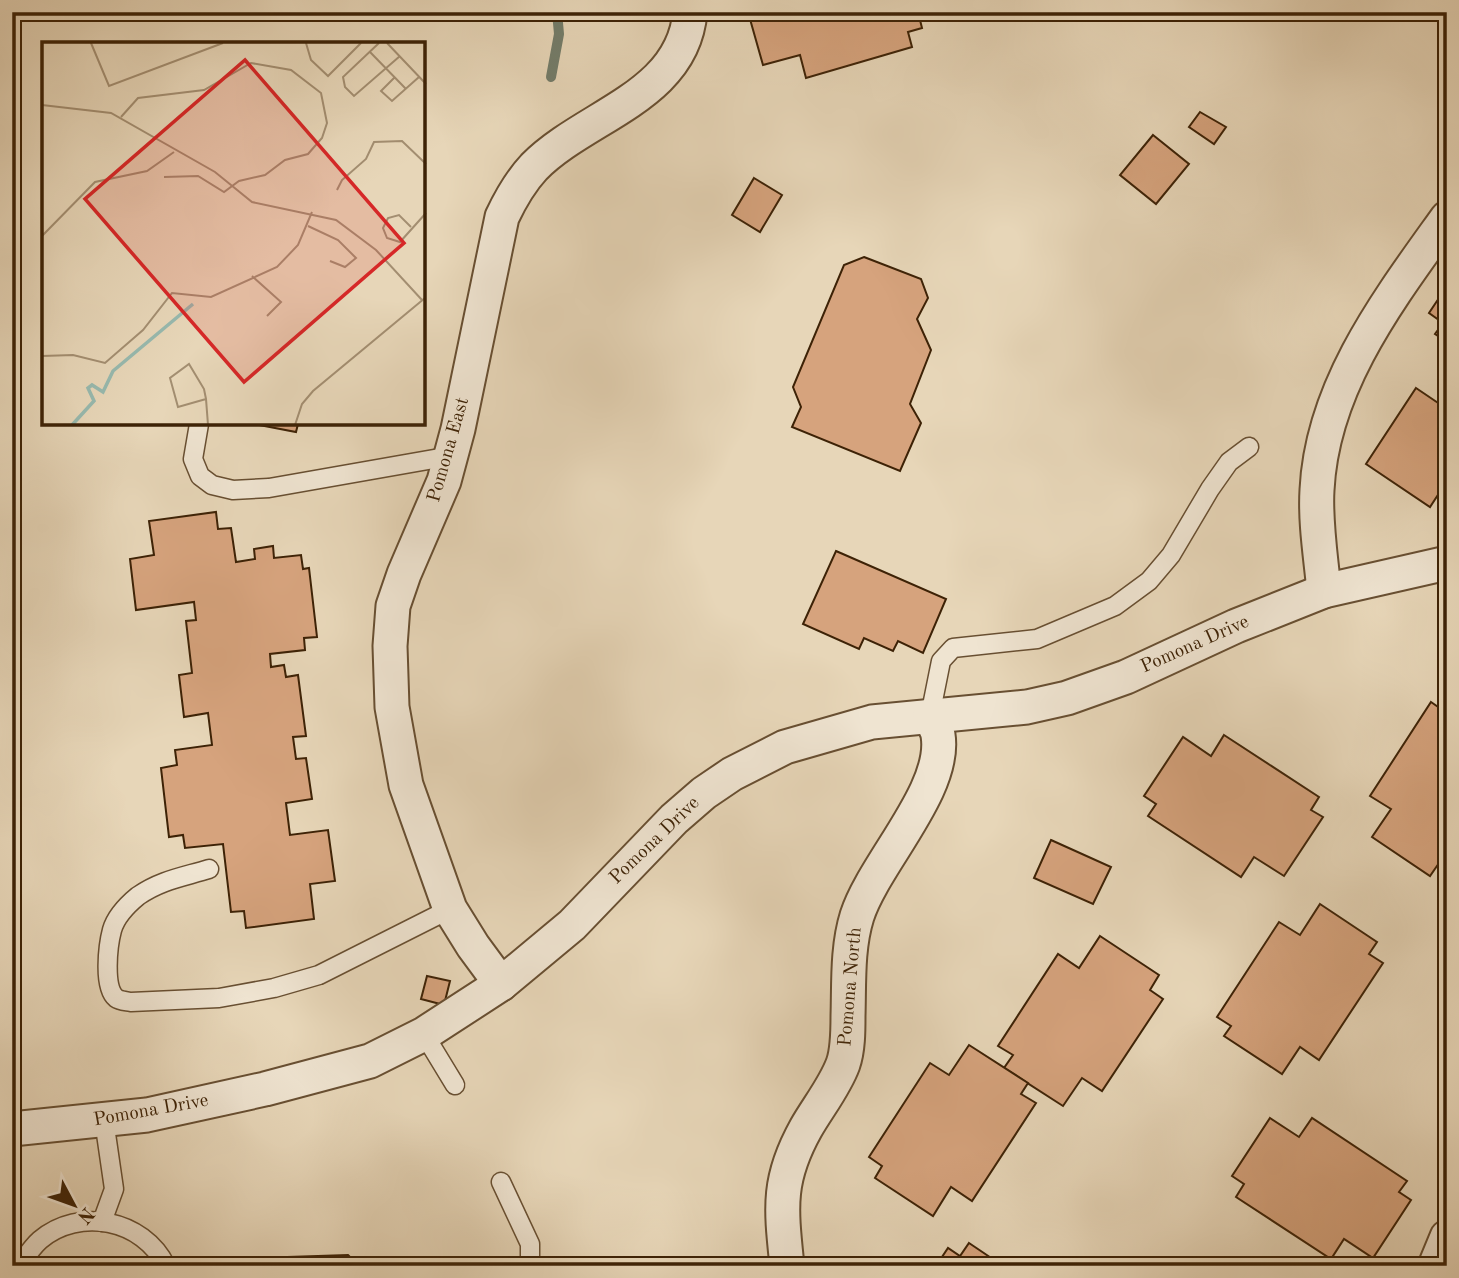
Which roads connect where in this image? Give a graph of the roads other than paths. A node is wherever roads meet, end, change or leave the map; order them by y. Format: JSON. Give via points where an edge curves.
{"nodes":[{"id":1,"x":690,"y":12,"type":"edge"},
{"id":2,"x":1447,"y":218,"type":"edge"},
{"id":3,"x":199,"y":425,"type":"edge"},
{"id":4,"x":1249,"y":447,"type":"dead end"},
{"id":5,"x":451,"y":456,"type":"junction"},
{"id":6,"x":1447,"y":563,"type":"edge"},
{"id":7,"x":1324,"y":591,"type":"junction"},
{"id":8,"x":930,"y":716,"type":"junction"},
{"id":9,"x":209,"y":869,"type":"dead end"},
{"id":10,"x":450,"y":909,"type":"junction"},
{"id":11,"x":501,"y":984,"type":"junction"},
{"id":12,"x":424,"y":1034,"type":"junction"},
{"id":13,"x":455,"y":1085,"type":"dead end"},
{"id":14,"x":104,"y":1120,"type":"junction"},
{"id":15,"x":12,"y":1129,"type":"edge"},
{"id":16,"x":501,"y":1182,"type":"dead end"},
{"id":17,"x":102,"y":1222,"type":"junction"},
{"id":18,"x":1447,"y":1237,"type":"edge"},
{"id":19,"x":19,"y":1266,"type":"edge"},
{"id":20,"x":166,"y":1266,"type":"edge"},
{"id":21,"x":530,"y":1266,"type":"edge"},
{"id":22,"x":787,"y":1266,"type":"edge"},
{"id":23,"x":1435,"y":1266,"type":"edge"}],
"edges":[{"from":1,"to":5,"type":"street","name":"Pomona East","via":[[689,28],[676,60],[655,82],[561,144],[515,190],[502,217]]},
{"from":2,"to":7,"type":"street","via":[[1361,349],[1338,393],[1324,435],[1317,491]]},
{"from":3,"to":5,"type":"lane","via":[[193,459],[200,476],[212,485],[233,490],[269,488]]},
{"from":4,"to":8,"type":"lane","via":[[1229,462],[1171,555],[1149,581],[1115,606],[1037,639],[953,648],[940,661]]},
{"from":5,"to":10,"type":"street","name":"Pomona East","via":[[393,607],[390,646],[392,707],[407,785]]},
{"from":6,"to":7,"type":"street","name":"Pomona Drive"},
{"from":7,"to":8,"type":"street","name":"Pomona Drive","via":[[1067,698],[1027,707]]},
{"from":8,"to":11,"type":"street","name":"Pomona Drive","via":[[872,722],[785,747],[732,774],[674,819],[572,925]]},
{"from":8,"to":22,"type":"street","name":"Pomona North","via":[[938,733],[933,773],[857,916],[851,942],[844,1063],[790,1159],[782,1194]]},
{"from":9,"to":10,"type":"lane","via":[[162,881],[121,911],[112,929],[107,968],[109,990],[117,1000],[219,998],[274,988],[319,975]]},
{"from":10,"to":11,"type":"street","name":"Pomona East"},
{"from":11,"to":12,"type":"street","name":"Pomona Drive"},
{"from":12,"to":13,"type":"lane"},
{"from":12,"to":14,"type":"street","name":"Pomona Drive","via":[[357,1065],[160,1112]]},
{"from":14,"to":15,"type":"street","name":"Pomona Drive"},
{"from":14,"to":17,"type":"lane","via":[[114,1189]]},
{"from":16,"to":21,"type":"lane","via":[[530,1244]]},
{"from":17,"to":19,"type":"lane","via":[[87,1220],[61,1227],[38,1241]]},
{"from":17,"to":20,"type":"lane","via":[[120,1225],[148,1242]]},
{"from":18,"to":23,"type":"street"}]}
